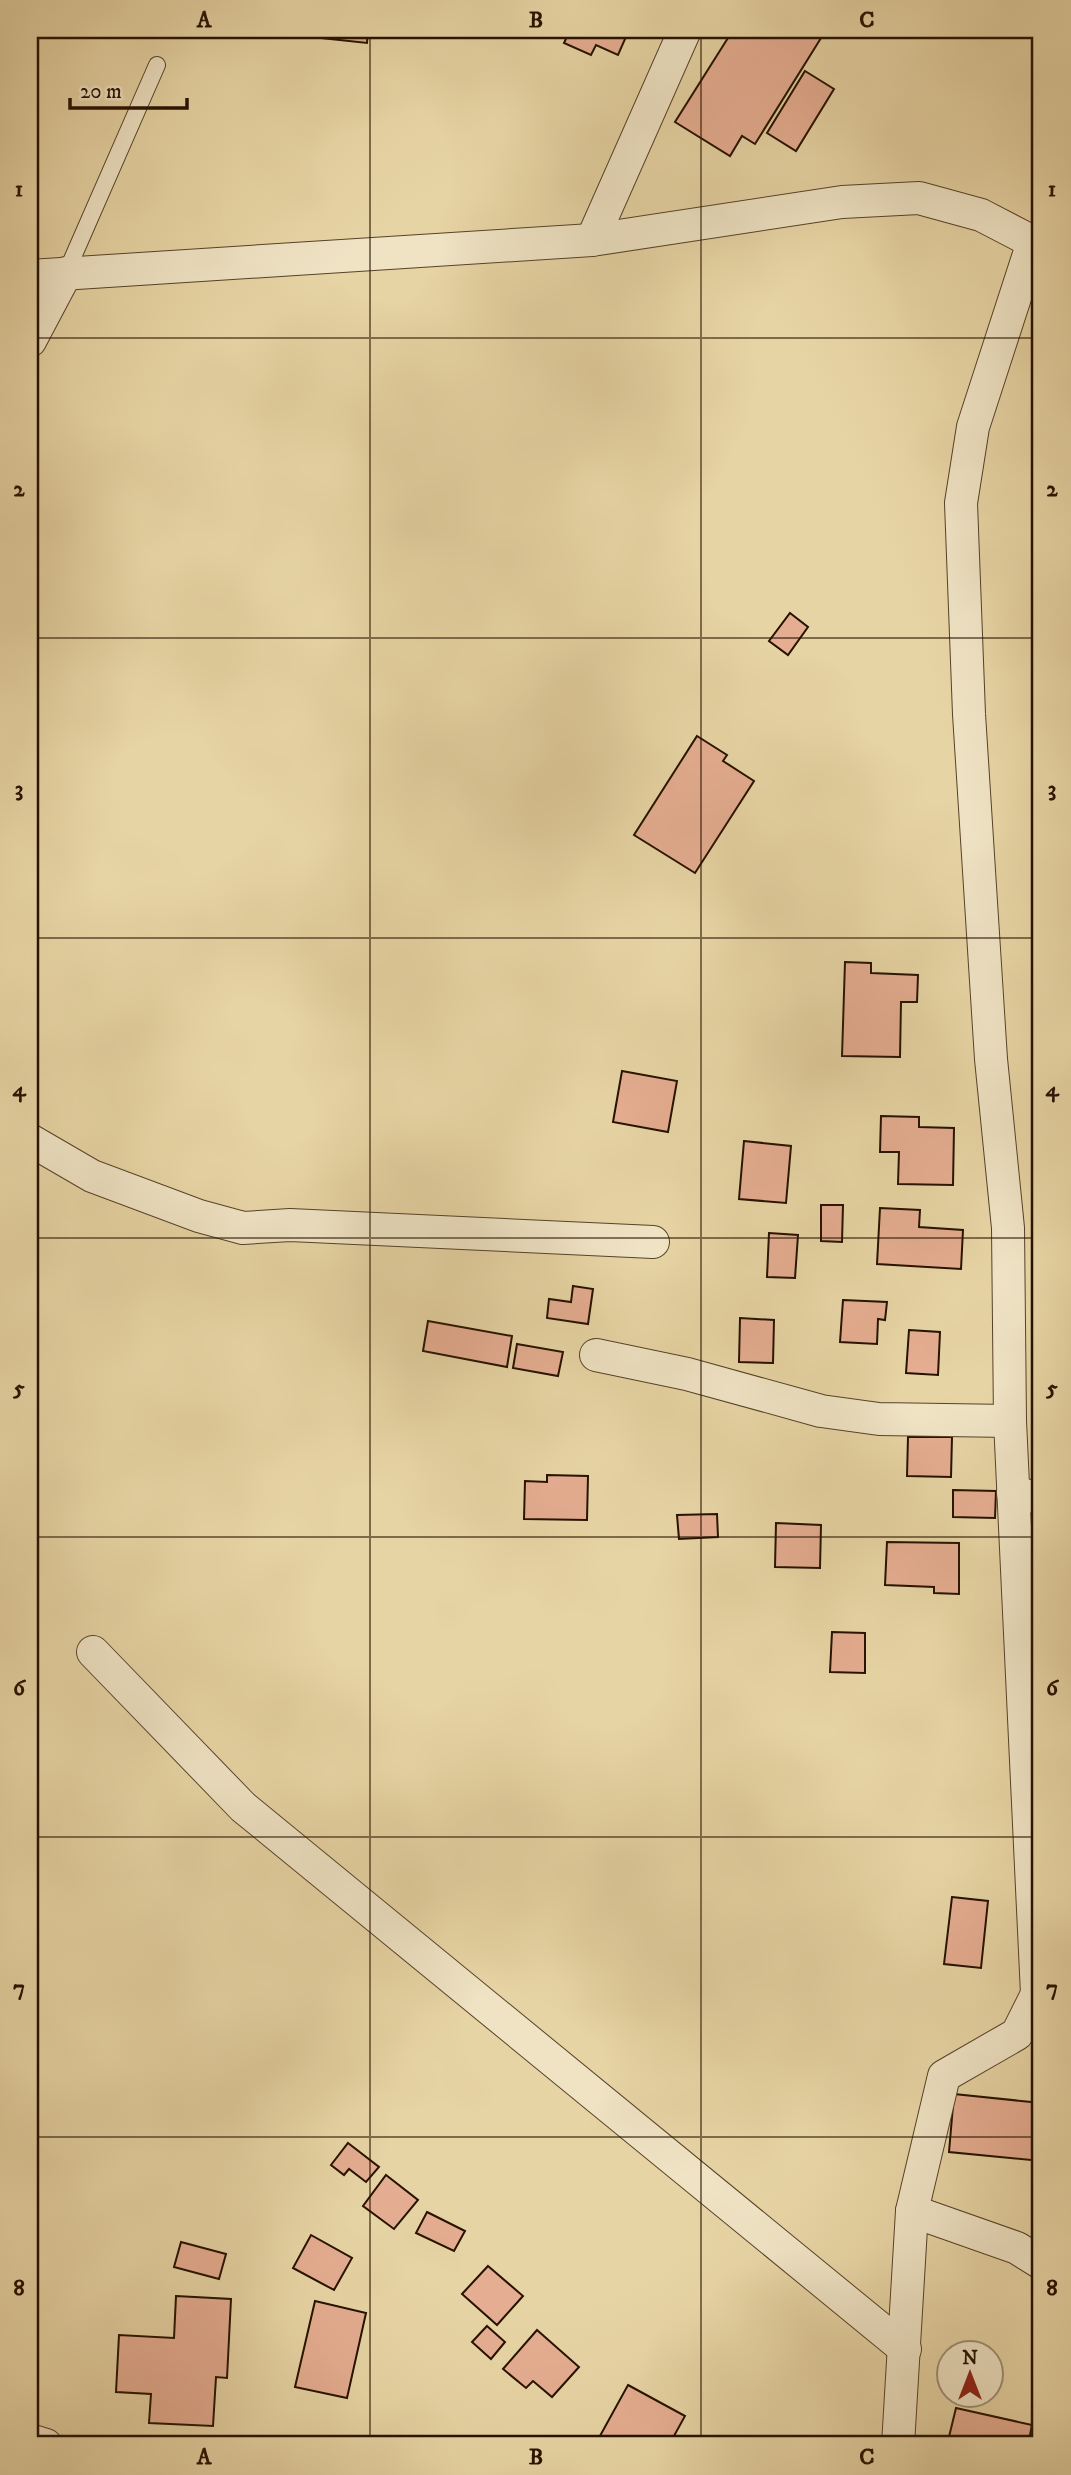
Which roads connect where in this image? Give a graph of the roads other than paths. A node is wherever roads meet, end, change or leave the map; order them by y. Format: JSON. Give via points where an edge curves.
{"nodes":[{"id":1,"x":685,"y":30,"type":"edge"},
{"id":2,"x":157,"y":65,"type":"dead end"},
{"id":3,"x":592,"y":240,"type":"junction"},
{"id":4,"x":1038,"y":243,"type":"edge"},
{"id":5,"x":66,"y":273,"type":"junction"},
{"id":6,"x":30,"y":276,"type":"edge"},
{"id":7,"x":30,"y":341,"type":"edge"},
{"id":8,"x":30,"y":1140,"type":"edge"},
{"id":9,"x":653,"y":1241,"type":"dead end"},
{"id":10,"x":596,"y":1354,"type":"dead end"},
{"id":11,"x":1010,"y":1421,"type":"junction"},
{"id":12,"x":1027,"y":1496,"type":"edge"},
{"id":13,"x":93,"y":1652,"type":"dead end"},
{"id":14,"x":1039,"y":1996,"type":"edge"},
{"id":15,"x":912,"y":2211,"type":"junction"},
{"id":16,"x":1041,"y":2263,"type":"edge"},
{"id":17,"x":905,"y":2349,"type":"junction"},
{"id":18,"x":30,"y":2440,"type":"edge"},
{"id":19,"x":46,"y":2445,"type":"edge"},
{"id":20,"x":898,"y":2445,"type":"edge"}],
"edges":[{"from":1,"to":3,"type":"street"},
{"from":2,"to":5,"type":"lane"},
{"from":3,"to":4,"type":"street","via":[[842,202],[919,198],[981,215]]},
{"from":3,"to":5,"type":"street"},
{"from":4,"to":11,"type":"street","via":[[973,427],[961,503],[991,1059],[1008,1228]]},
{"from":5,"to":6,"type":"street"},
{"from":5,"to":7,"type":"street"},
{"from":8,"to":9,"type":"street","via":[[92,1176],[243,1228],[290,1225]]},
{"from":10,"to":11,"type":"street","via":[[821,1411],[878,1419]]},
{"from":11,"to":12,"type":"street"},
{"from":12,"to":14,"type":"street"},
{"from":13,"to":17,"type":"street","via":[[243,1807]]},
{"from":14,"to":15,"type":"street","via":[[1017,2034],[944,2076]]},
{"from":15,"to":16,"type":"street","via":[[1017,2248]]},
{"from":15,"to":17,"type":"street"},
{"from":17,"to":20,"type":"street"},
{"from":18,"to":19,"type":"street"}]}
